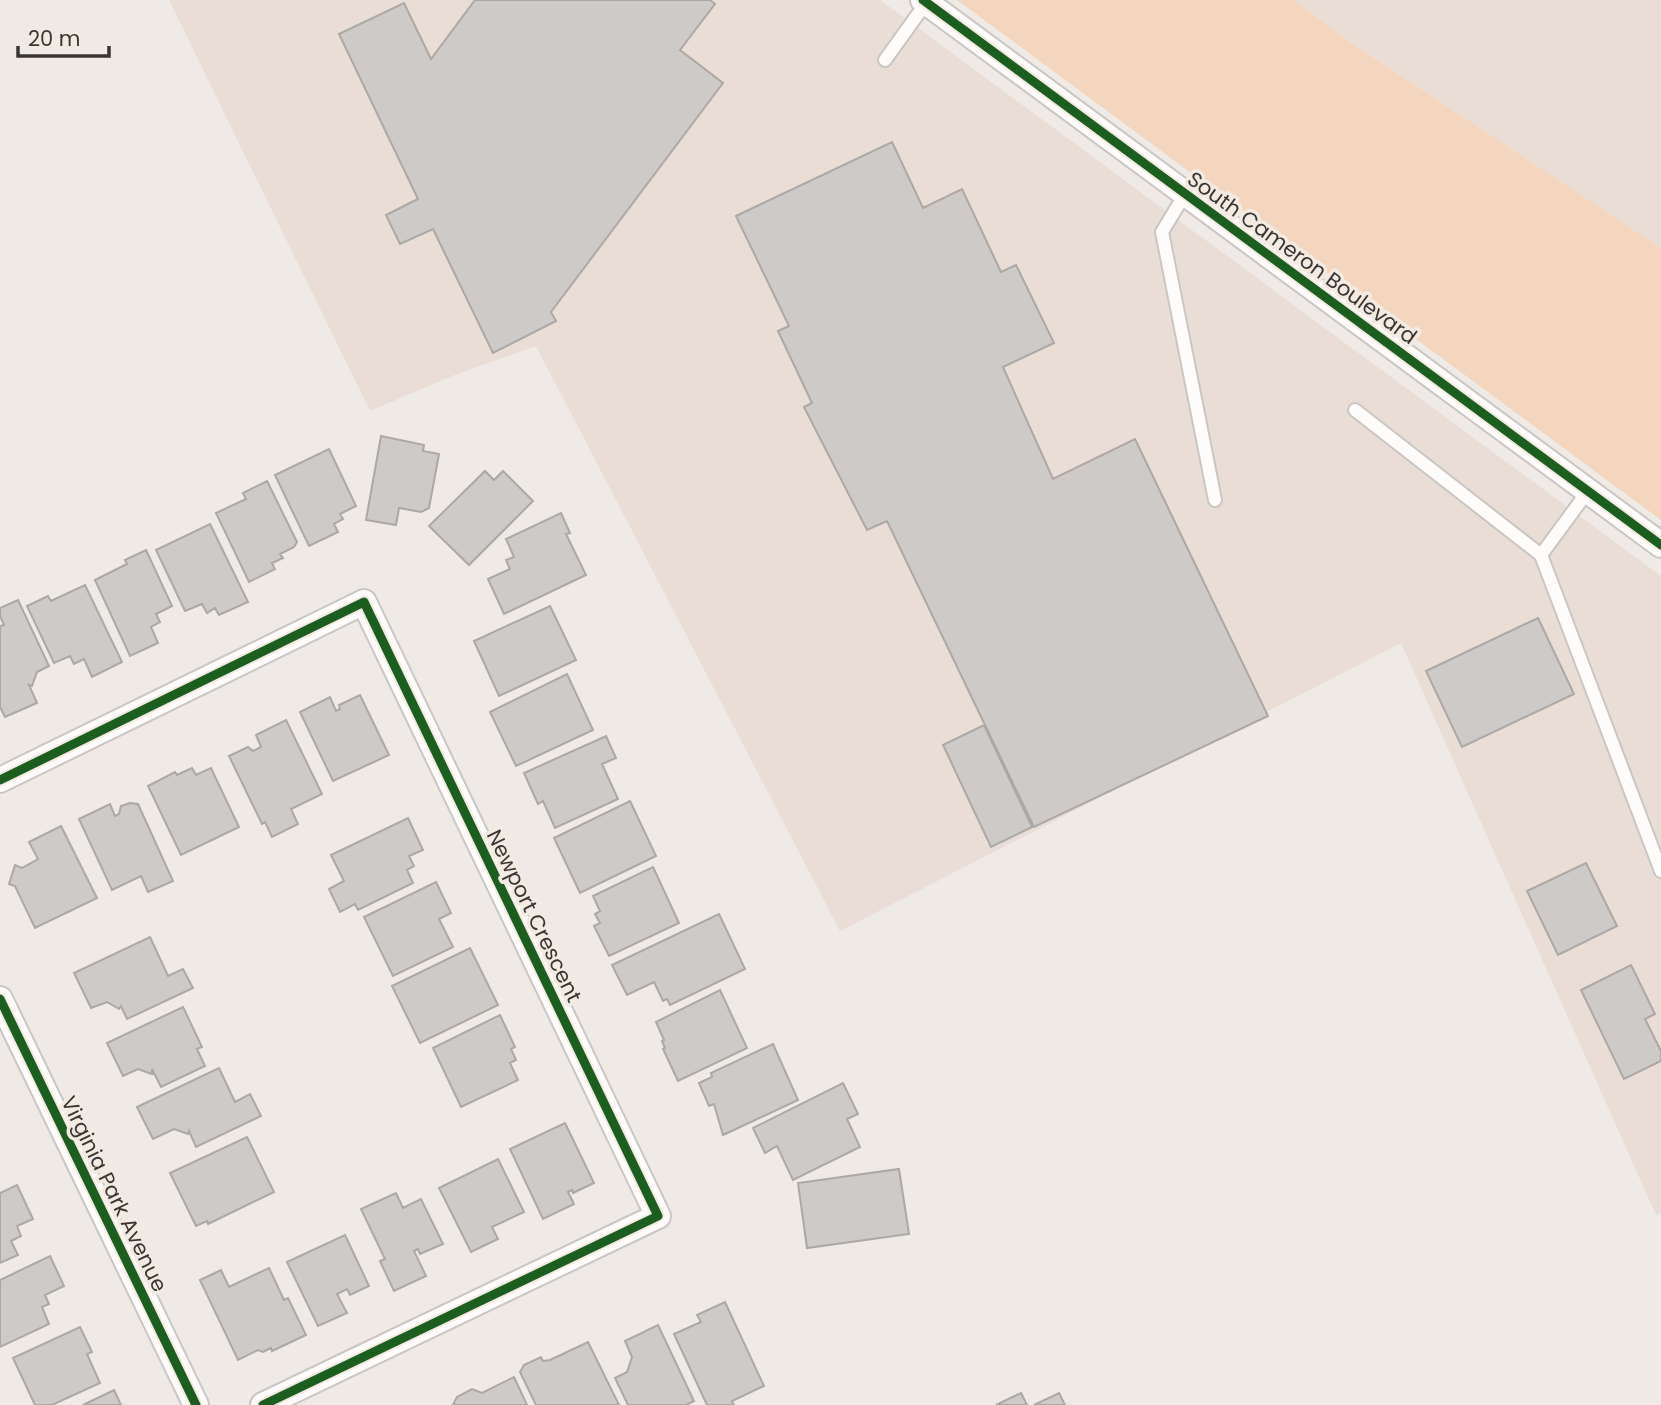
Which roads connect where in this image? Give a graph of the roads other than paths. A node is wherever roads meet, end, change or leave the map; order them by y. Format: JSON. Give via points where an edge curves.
{"nodes":[{"id":1,"x":924,"y":1,"type":"edge"},
{"id":2,"x":885,"y":60,"type":"dead end"},
{"id":3,"x":1185,"y":194,"type":"junction"},
{"id":4,"x":1355,"y":410,"type":"dead end"},
{"id":5,"x":1588,"y":491,"type":"junction"},
{"id":6,"x":1215,"y":500,"type":"dead end"},
{"id":7,"x":1661,"y":545,"type":"edge"},
{"id":8,"x":1541,"y":555,"type":"junction"},
{"id":9,"x":0,"y":780,"type":"edge"},
{"id":10,"x":1661,"y":871,"type":"edge"},
{"id":11,"x":0,"y":999,"type":"edge"},
{"id":12,"x":196,"y":1405,"type":"edge"},
{"id":13,"x":263,"y":1405,"type":"edge"}],
"edges":[{"from":1,"to":2,"type":"lane"},
{"from":1,"to":3,"type":"street","name":"South Cameron Boulevard"},
{"from":3,"to":5,"type":"street","name":"South Cameron Boulevard"},
{"from":3,"to":6,"type":"lane","via":[[1162,232]]},
{"from":4,"to":8,"type":"lane"},
{"from":5,"to":7,"type":"street","name":"South Cameron Boulevard"},
{"from":5,"to":8,"type":"lane"},
{"from":8,"to":10,"type":"lane"},
{"from":9,"to":13,"type":"street","name":"Newport Crescent","via":[[364,602],[658,1216]]},
{"from":11,"to":12,"type":"street","name":"Virginia Park Avenue"}]}
